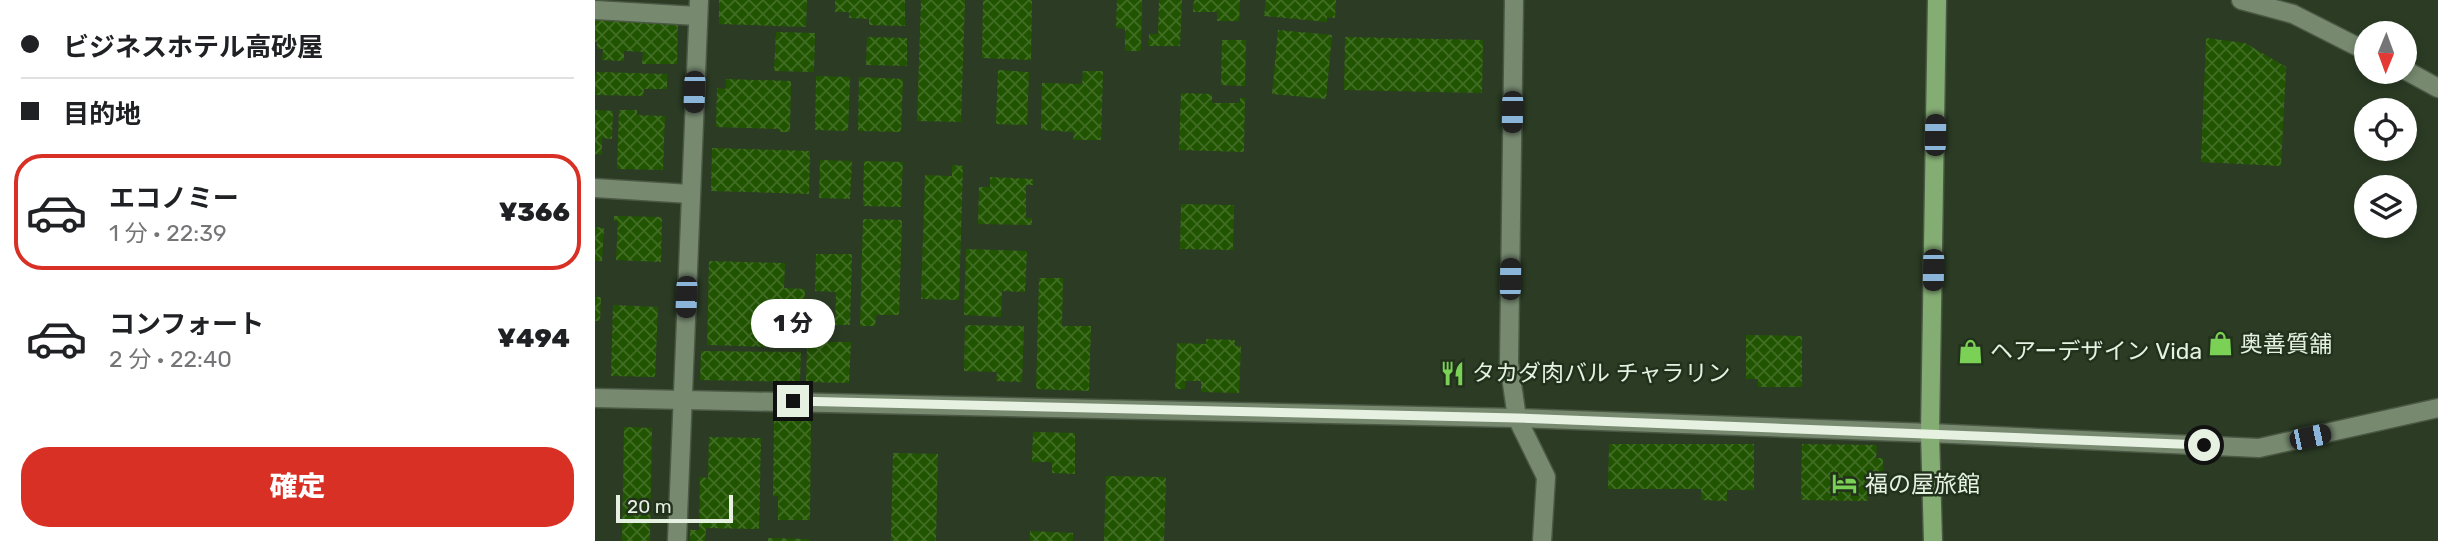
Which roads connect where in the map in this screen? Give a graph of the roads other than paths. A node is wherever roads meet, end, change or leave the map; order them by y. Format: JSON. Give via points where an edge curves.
{"nodes":[{"id":1,"x":1514,"y":0,"type":"edge"},
{"id":2,"x":1937,"y":0,"type":"edge"},
{"id":3,"x":2241,"y":0,"type":"edge"},
{"id":4,"x":698,"y":8,"type":"edge"},
{"id":5,"x":595,"y":10,"type":"edge"},
{"id":6,"x":2354,"y":45,"type":"edge"},
{"id":7,"x":2417,"y":77,"type":"edge"},
{"id":8,"x":2438,"y":88,"type":"edge"},
{"id":9,"x":595,"y":188,"type":"edge"},
{"id":10,"x":690,"y":194,"type":"junction"},
{"id":11,"x":595,"y":398,"type":"edge"},
{"id":12,"x":682,"y":399,"type":"junction"},
{"id":13,"x":2438,"y":408,"type":"edge"},
{"id":14,"x":1517,"y":418,"type":"junction"},
{"id":15,"x":1930,"y":433,"type":"junction"},
{"id":16,"x":677,"y":541,"type":"edge"},
{"id":17,"x":1542,"y":541,"type":"edge"},
{"id":18,"x":1933,"y":541,"type":"edge"}],
"edges":[{"from":1,"to":14,"type":"street","via":[[1509,363]]},
{"from":2,"to":15,"type":"main road"},
{"from":3,"to":6,"type":"street","via":[[2293,14]]},
{"from":4,"to":5,"type":"street"},
{"from":4,"to":10,"type":"street"},
{"from":7,"to":8,"type":"street"},
{"from":9,"to":10,"type":"street"},
{"from":10,"to":12,"type":"street"},
{"from":11,"to":12,"type":"street"},
{"from":12,"to":14,"type":"street"},
{"from":12,"to":16,"type":"street"},
{"from":13,"to":15,"type":"street","via":[[2259,448]]},
{"from":14,"to":15,"type":"street"},
{"from":14,"to":17,"type":"street","via":[[1546,477]]},
{"from":15,"to":18,"type":"main road"}]}
